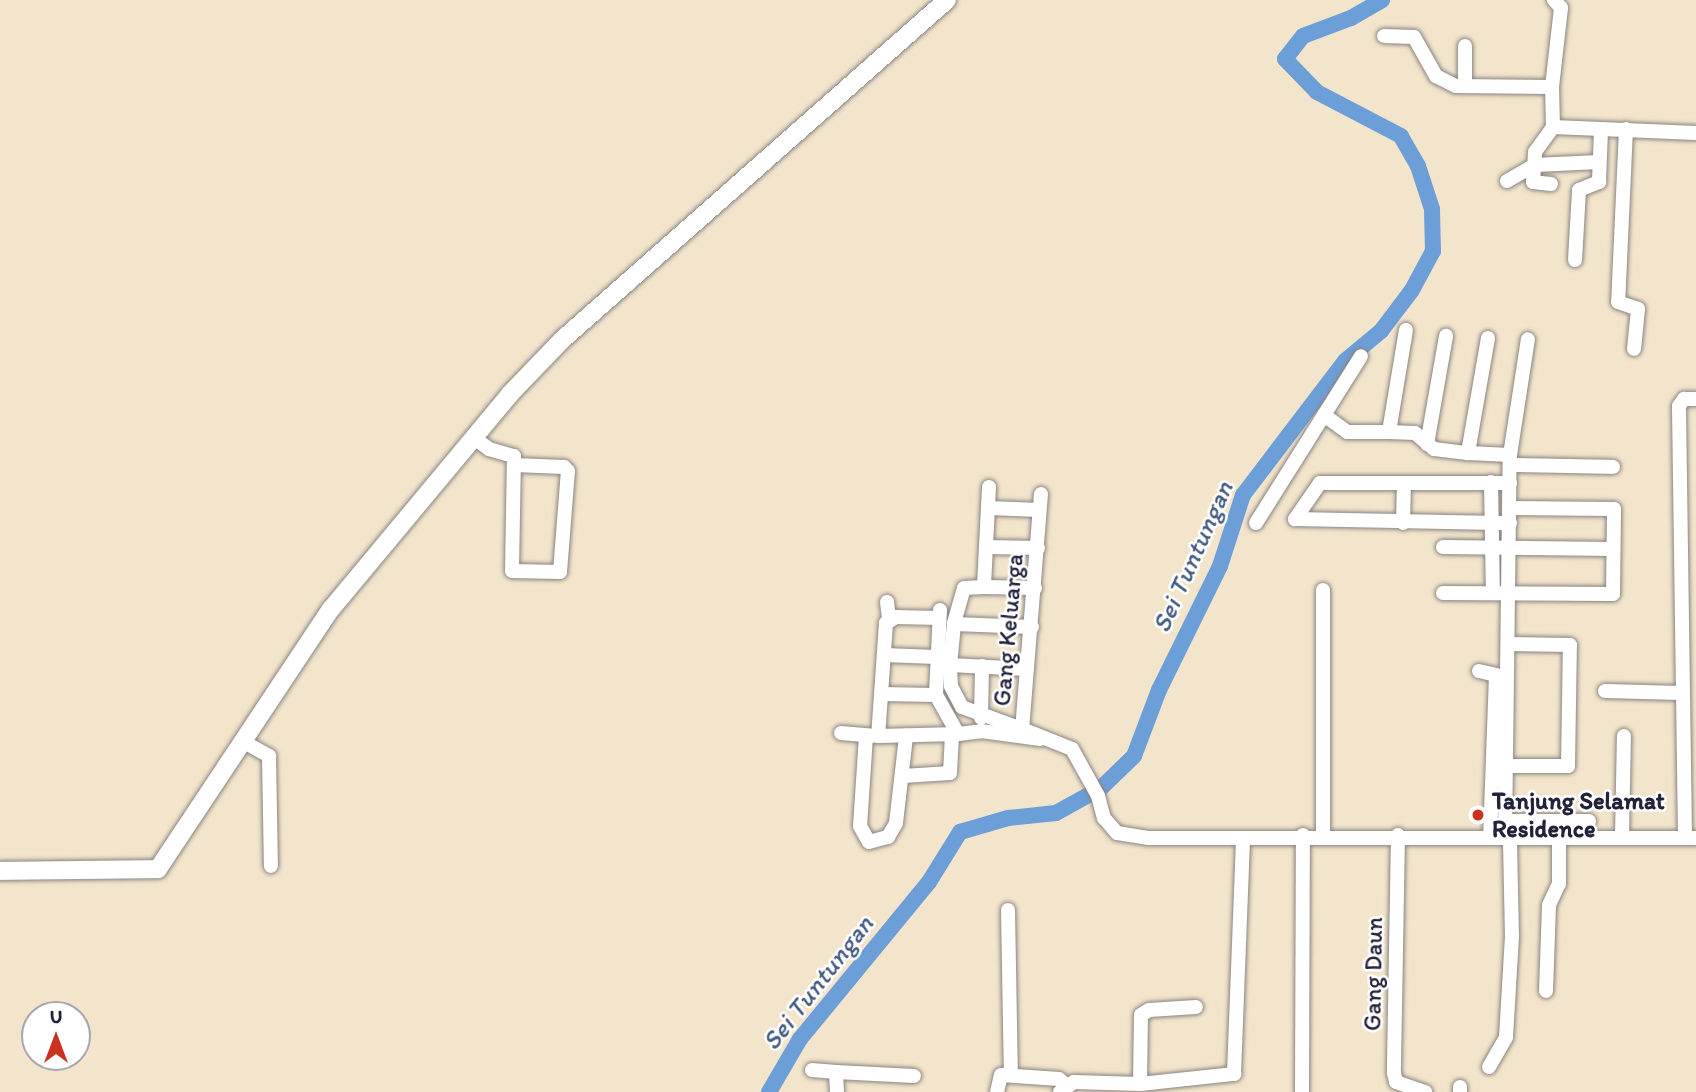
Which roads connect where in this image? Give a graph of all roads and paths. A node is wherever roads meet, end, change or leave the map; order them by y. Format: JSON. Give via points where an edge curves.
{"nodes":[{"id":1,"x":947,"y":0,"type":"edge"},
{"id":2,"x":1560,"y":3,"type":"edge"},
{"id":3,"x":1384,"y":36,"type":"dead end"},
{"id":4,"x":1465,"y":46,"type":"dead end"},
{"id":5,"x":1465,"y":86,"type":"junction"},
{"id":6,"x":1552,"y":87,"type":"junction"},
{"id":7,"x":1553,"y":127,"type":"junction"},
{"id":8,"x":1601,"y":129,"type":"junction"},
{"id":9,"x":1626,"y":130,"type":"junction"},
{"id":10,"x":1696,"y":133,"type":"edge"},
{"id":11,"x":1600,"y":162,"type":"junction"},
{"id":12,"x":1535,"y":165,"type":"junction"},
{"id":13,"x":1507,"y":181,"type":"dead end"},
{"id":14,"x":1551,"y":184,"type":"dead end"},
{"id":15,"x":1575,"y":260,"type":"dead end"},
{"id":16,"x":1406,"y":330,"type":"dead end"},
{"id":17,"x":1446,"y":336,"type":"dead end"},
{"id":18,"x":1488,"y":338,"type":"dead end"},
{"id":19,"x":1528,"y":339,"type":"dead end"},
{"id":20,"x":1634,"y":349,"type":"dead end"},
{"id":21,"x":1361,"y":356,"type":"dead end"},
{"id":22,"x":1696,"y":399,"type":"edge"},
{"id":23,"x":1324,"y":415,"type":"junction"},
{"id":24,"x":1389,"y":432,"type":"junction"},
{"id":25,"x":474,"y":438,"type":"junction"},
{"id":26,"x":1427,"y":444,"type":"junction"},
{"id":27,"x":1468,"y":453,"type":"junction"},
{"id":28,"x":1510,"y":460,"type":"junction"},
{"id":29,"x":514,"y":465,"type":"junction"},
{"id":30,"x":1613,"y":467,"type":"dead end"},
{"id":31,"x":1491,"y":482,"type":"junction"},
{"id":32,"x":1404,"y":483,"type":"junction"},
{"id":33,"x":1510,"y":483,"type":"junction"},
{"id":34,"x":989,"y":487,"type":"dead end"},
{"id":35,"x":1041,"y":494,"type":"dead end"},
{"id":36,"x":989,"y":508,"type":"junction"},
{"id":37,"x":1039,"y":510,"type":"junction"},
{"id":38,"x":1510,"y":515,"type":"junction"},
{"id":39,"x":1256,"y":523,"type":"dead end"},
{"id":40,"x":1403,"y":523,"type":"junction"},
{"id":41,"x":1492,"y":523,"type":"junction"},
{"id":42,"x":987,"y":547,"type":"junction"},
{"id":43,"x":1443,"y":547,"type":"dead end"},
{"id":44,"x":1492,"y":547,"type":"junction"},
{"id":45,"x":1038,"y":548,"type":"junction"},
{"id":46,"x":1510,"y":548,"type":"junction"},
{"id":47,"x":1613,"y":549,"type":"junction"},
{"id":48,"x":984,"y":587,"type":"junction"},
{"id":49,"x":1035,"y":588,"type":"junction"},
{"id":50,"x":1323,"y":590,"type":"dead end"},
{"id":51,"x":1443,"y":593,"type":"dead end"},
{"id":52,"x":1493,"y":593,"type":"junction"},
{"id":53,"x":1510,"y":593,"type":"junction"},
{"id":54,"x":887,"y":602,"type":"dead end"},
{"id":55,"x":889,"y":619,"type":"junction"},
{"id":56,"x":954,"y":624,"type":"junction"},
{"id":57,"x":1032,"y":627,"type":"junction"},
{"id":58,"x":1509,"y":644,"type":"junction"},
{"id":59,"x":884,"y":655,"type":"junction"},
{"id":60,"x":943,"y":661,"type":"junction"},
{"id":61,"x":982,"y":666,"type":"junction"},
{"id":62,"x":1027,"y":669,"type":"junction"},
{"id":63,"x":1479,"y":670,"type":"dead end"},
{"id":64,"x":1605,"y":691,"type":"dead end"},
{"id":65,"x":1682,"y":693,"type":"junction"},
{"id":66,"x":880,"y":694,"type":"junction"},
{"id":67,"x":936,"y":695,"type":"junction"},
{"id":68,"x":981,"y":718,"type":"junction"},
{"id":69,"x":1022,"y":729,"type":"junction"},
{"id":70,"x":841,"y":733,"type":"dead end"},
{"id":71,"x":955,"y":734,"type":"junction"},
{"id":72,"x":872,"y":736,"type":"junction"},
{"id":73,"x":906,"y":736,"type":"junction"},
{"id":74,"x":1624,"y":736,"type":"dead end"},
{"id":75,"x":1041,"y":739,"type":"junction"},
{"id":76,"x":1691,"y":739,"type":"edge"},
{"id":77,"x":251,"y":746,"type":"junction"},
{"id":78,"x":1506,"y":766,"type":"junction"},
{"id":79,"x":903,"y":776,"type":"junction"},
{"id":80,"x":1506,"y":821,"type":"junction"},
{"id":81,"x":1589,"y":821,"type":"dead end"},
{"id":82,"x":1303,"y":835,"type":"junction"},
{"id":83,"x":1323,"y":835,"type":"junction"},
{"id":84,"x":1398,"y":835,"type":"junction"},
{"id":85,"x":1622,"y":836,"type":"junction"},
{"id":86,"x":1490,"y":837,"type":"junction"},
{"id":87,"x":1690,"y":837,"type":"edge"},
{"id":88,"x":1242,"y":838,"type":"junction"},
{"id":89,"x":1507,"y":838,"type":"junction"},
{"id":90,"x":1559,"y":838,"type":"junction"},
{"id":91,"x":271,"y":866,"type":"dead end"},
{"id":92,"x":0,"y":871,"type":"edge"},
{"id":93,"x":1008,"y":910,"type":"dead end"},
{"id":94,"x":1546,"y":991,"type":"dead end"},
{"id":95,"x":1196,"y":1007,"type":"dead end"},
{"id":96,"x":1489,"y":1067,"type":"dead end"},
{"id":97,"x":812,"y":1070,"type":"dead end"},
{"id":98,"x":836,"y":1073,"type":"junction"},
{"id":99,"x":1011,"y":1075,"type":"junction"},
{"id":100,"x":914,"y":1076,"type":"dead end"},
{"id":101,"x":1140,"y":1084,"type":"junction"},
{"id":102,"x":1063,"y":1088,"type":"edge"},
{"id":103,"x":836,"y":1092,"type":"edge"},
{"id":104,"x":997,"y":1092,"type":"edge"},
{"id":105,"x":1302,"y":1092,"type":"edge"},
{"id":106,"x":1425,"y":1092,"type":"edge"}],
"edges":[{"from":1,"to":25,"type":"main road","via":[[563,339]]},
{"from":2,"to":6,"type":"street"},
{"from":3,"to":5,"type":"street","via":[[1414,37],[1436,76]]},
{"from":4,"to":5,"type":"street"},
{"from":5,"to":6,"type":"street"},
{"from":6,"to":7,"type":"street"},
{"from":7,"to":8,"type":"street"},
{"from":7,"to":12,"type":"street","via":[[1541,138]]},
{"from":8,"to":9,"type":"street"},
{"from":8,"to":11,"type":"street"},
{"from":9,"to":10,"type":"street"},
{"from":9,"to":20,"type":"street","via":[[1618,302],[1638,309]]},
{"from":11,"to":12,"type":"street"},
{"from":11,"to":15,"type":"street","via":[[1597,185],[1579,190]]},
{"from":12,"to":13,"type":"street"},
{"from":12,"to":14,"type":"street","via":[[1535,184]]},
{"from":16,"to":24,"type":"street"},
{"from":17,"to":26,"type":"street"},
{"from":18,"to":27,"type":"street"},
{"from":19,"to":28,"type":"street"},
{"from":21,"to":23,"type":"street"},
{"from":22,"to":65,"type":"street","via":[[1684,399],[1679,407]]},
{"from":23,"to":24,"type":"street","via":[[1348,432]]},
{"from":23,"to":39,"type":"street"},
{"from":24,"to":26,"type":"street","via":[[1415,433]]},
{"from":25,"to":29,"type":"street","via":[[489,449],[511,453]]},
{"from":25,"to":77,"type":"main road","via":[[338,599]]},
{"from":26,"to":27,"type":"street"},
{"from":27,"to":28,"type":"street"},
{"from":28,"to":30,"type":"street"},
{"from":28,"to":33,"type":"street"},
{"from":29,"to":29,"type":"street","via":[[509,566],[512,571],[560,572],[568,471],[564,467]]},
{"from":31,"to":32,"type":"street"},
{"from":31,"to":33,"type":"street"},
{"from":31,"to":41,"type":"street"},
{"from":32,"to":40,"type":"street"},
{"from":32,"to":40,"type":"street","via":[[1320,483],[1295,519]]},
{"from":33,"to":38,"type":"street"},
{"from":34,"to":36,"type":"street"},
{"from":35,"to":37,"type":"street","name":"Gang Keluarga"},
{"from":36,"to":37,"type":"street"},
{"from":36,"to":42,"type":"street"},
{"from":37,"to":45,"type":"street","name":"Gang Keluarga"},
{"from":38,"to":41,"type":"street"},
{"from":38,"to":46,"type":"street"},
{"from":38,"to":47,"type":"street","via":[[1614,509]]},
{"from":40,"to":41,"type":"street"},
{"from":41,"to":44,"type":"street"},
{"from":42,"to":45,"type":"street"},
{"from":42,"to":48,"type":"street"},
{"from":43,"to":44,"type":"street"},
{"from":44,"to":46,"type":"street"},
{"from":44,"to":52,"type":"street"},
{"from":45,"to":49,"type":"street","name":"Gang Keluarga"},
{"from":46,"to":47,"type":"street"},
{"from":46,"to":53,"type":"street"},
{"from":47,"to":53,"type":"street","via":[[1613,594]]},
{"from":48,"to":49,"type":"street"},
{"from":48,"to":56,"type":"street","via":[[964,587]]},
{"from":49,"to":57,"type":"street","name":"Gang Keluarga"},
{"from":50,"to":83,"type":"street"},
{"from":51,"to":52,"type":"street"},
{"from":52,"to":53,"type":"street"},
{"from":53,"to":58,"type":"street"},
{"from":54,"to":55,"type":"street"},
{"from":55,"to":59,"type":"street"},
{"from":55,"to":60,"type":"street","via":[[940,614]]},
{"from":56,"to":57,"type":"street"},
{"from":56,"to":60,"type":"street"},
{"from":57,"to":62,"type":"street","name":"Gang Keluarga"},
{"from":58,"to":78,"type":"street"},
{"from":58,"to":78,"type":"street","via":[[1570,645],[1568,766]]},
{"from":59,"to":60,"type":"street"},
{"from":59,"to":66,"type":"street"},
{"from":60,"to":61,"type":"street"},
{"from":60,"to":67,"type":"street"},
{"from":60,"to":68,"type":"street","via":[[962,707]]},
{"from":61,"to":62,"type":"street"},
{"from":61,"to":68,"type":"street"},
{"from":62,"to":69,"type":"street","name":"Gang Keluarga"},
{"from":63,"to":86,"type":"street","via":[[1496,675]]},
{"from":64,"to":65,"type":"street"},
{"from":65,"to":76,"type":"street"},
{"from":66,"to":67,"type":"street"},
{"from":66,"to":72,"type":"street"},
{"from":67,"to":71,"type":"street"},
{"from":68,"to":69,"type":"street"},
{"from":69,"to":75,"type":"street","name":"Gang Keluarga"},
{"from":70,"to":72,"type":"street"},
{"from":71,"to":73,"type":"street"},
{"from":71,"to":75,"type":"street","via":[[981,731],[1021,740]]},
{"from":71,"to":79,"type":"street","via":[[950,773]]},
{"from":72,"to":73,"type":"street"},
{"from":72,"to":79,"type":"street","via":[[860,826],[869,842],[888,837],[896,823]]},
{"from":73,"to":79,"type":"street"},
{"from":74,"to":85,"type":"street"},
{"from":75,"to":88,"type":"street","name":"Gang Keluarga","via":[[1059,741],[1072,750],[1098,796],[1104,818],[1117,833],[1148,838]]},
{"from":76,"to":87,"type":"street"},
{"from":77,"to":91,"type":"street","via":[[269,756]]},
{"from":77,"to":92,"type":"main road","via":[[156,870]]},
{"from":78,"to":80,"type":"street"},
{"from":80,"to":81,"type":"street"},
{"from":80,"to":89,"type":"street"},
{"from":82,"to":83,"type":"street","name":"Gang Keluarga"},
{"from":82,"to":88,"type":"street","name":"Gang Keluarga"},
{"from":82,"to":105,"type":"street"},
{"from":83,"to":84,"type":"street","name":"Gang Keluarga"},
{"from":84,"to":86,"type":"street","name":"Gang Keluarga"},
{"from":84,"to":106,"type":"street","name":"Gang Daun","via":[[1394,1073],[1396,1082]]},
{"from":85,"to":87,"type":"street","name":"Gang Keluarga"},
{"from":85,"to":90,"type":"street","name":"Gang Keluarga"},
{"from":86,"to":89,"type":"street","name":"Gang Keluarga"},
{"from":88,"to":101,"type":"street","via":[[1237,1069],[1229,1078]]},
{"from":89,"to":90,"type":"street","name":"Gang Keluarga"},
{"from":89,"to":96,"type":"street","via":[[1512,937],[1506,1037]]},
{"from":90,"to":94,"type":"street","via":[[1559,884],[1549,905]]},
{"from":93,"to":99,"type":"street"},
{"from":95,"to":101,"type":"street","via":[[1149,1010],[1142,1015]]},
{"from":97,"to":98,"type":"street"},
{"from":98,"to":100,"type":"street"},
{"from":98,"to":103,"type":"street"},
{"from":99,"to":102,"type":"street","via":[[1059,1079]]},
{"from":99,"to":104,"type":"street","via":[[999,1076]]},
{"from":101,"to":102,"type":"street"}]}
